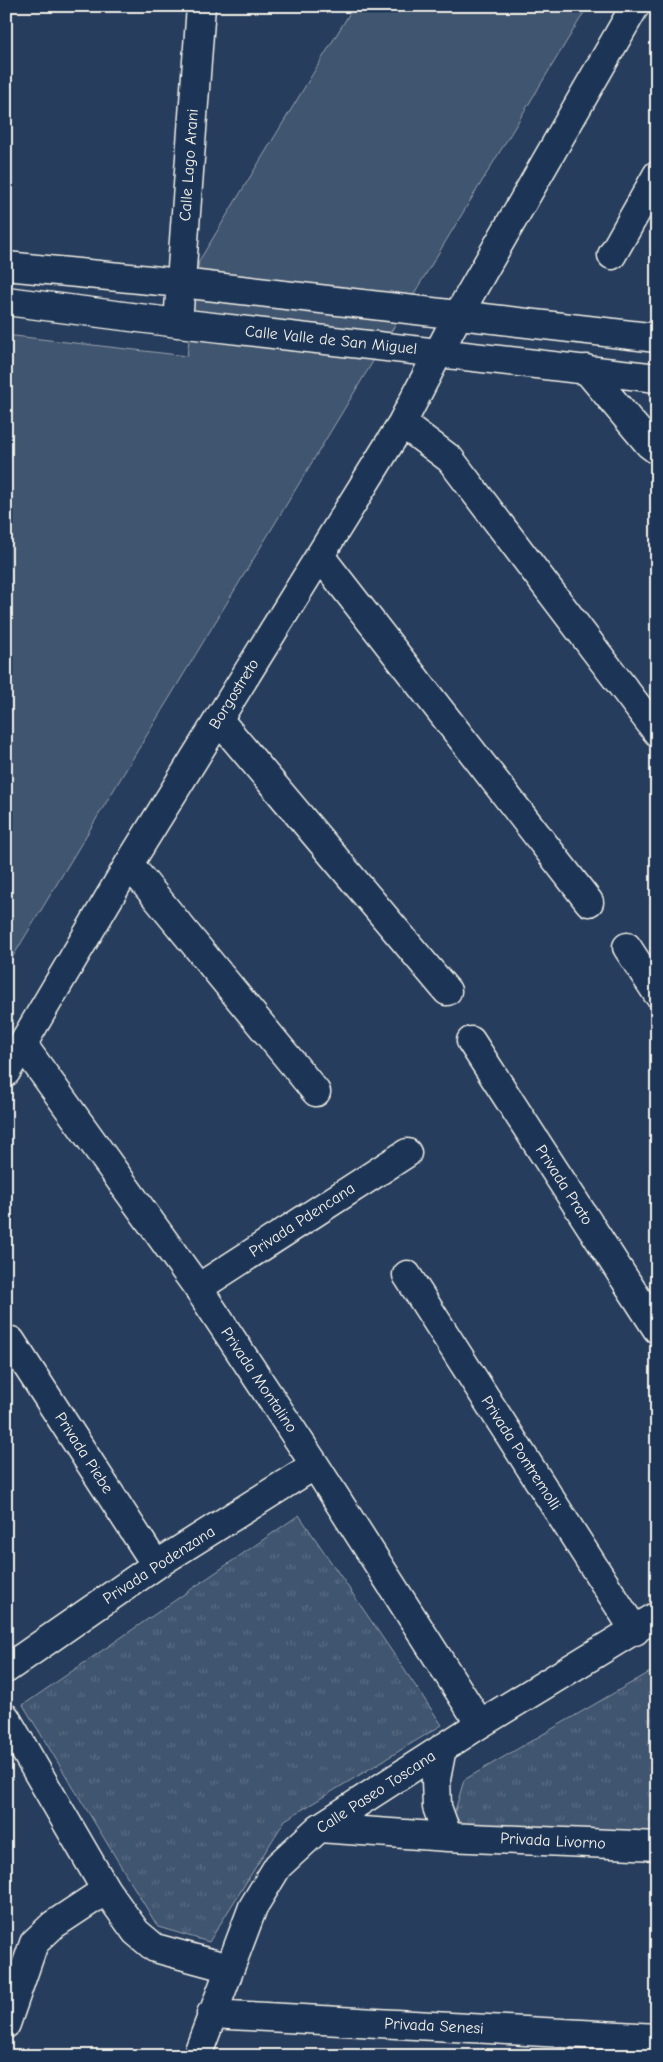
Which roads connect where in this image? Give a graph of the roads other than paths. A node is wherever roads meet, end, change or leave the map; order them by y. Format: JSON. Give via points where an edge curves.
{"nodes":[{"id":1,"x":201,"y":6,"type":"edge"},
{"id":2,"x":635,"y":6,"type":"edge"},
{"id":3,"x":657,"y":175,"type":"edge"},
{"id":4,"x":612,"y":255,"type":"dead end"},
{"id":5,"x":6,"y":266,"type":"edge"},
{"id":6,"x":180,"y":283,"type":"junction"},
{"id":7,"x":6,"y":301,"type":"edge"},
{"id":8,"x":458,"y":315,"type":"junction"},
{"id":9,"x":178,"y":323,"type":"junction"},
{"id":10,"x":657,"y":338,"type":"edge"},
{"id":11,"x":439,"y":352,"type":"junction"},
{"id":12,"x":586,"y":369,"type":"junction"},
{"id":13,"x":657,"y":378,"type":"edge"},
{"id":14,"x":402,"y":424,"type":"junction"},
{"id":15,"x":657,"y":450,"type":"edge"},
{"id":16,"x":320,"y":556,"type":"junction"},
{"id":17,"x":218,"y":719,"type":"junction"},
{"id":18,"x":657,"y":732,"type":"edge"},
{"id":19,"x":129,"y":864,"type":"junction"},
{"id":20,"x":590,"y":902,"type":"dead end"},
{"id":21,"x":627,"y":947,"type":"dead end"},
{"id":22,"x":447,"y":991,"type":"dead end"},
{"id":23,"x":657,"y":993,"type":"edge"},
{"id":24,"x":471,"y":1041,"type":"dead end"},
{"id":25,"x":23,"y":1046,"type":"junction"},
{"id":26,"x":6,"y":1072,"type":"edge"},
{"id":27,"x":316,"y":1092,"type":"dead end"},
{"id":28,"x":407,"y":1153,"type":"dead end"},
{"id":29,"x":407,"y":1275,"type":"dead end"},
{"id":30,"x":198,"y":1288,"type":"junction"},
{"id":31,"x":657,"y":1329,"type":"edge"},
{"id":32,"x":11,"y":1341,"type":"dead end"},
{"id":33,"x":315,"y":1465,"type":"junction"},
{"id":34,"x":156,"y":1565,"type":"junction"},
{"id":35,"x":646,"y":1624,"type":"edge"},
{"id":36,"x":6,"y":1669,"type":"edge"},
{"id":37,"x":6,"y":1718,"type":"edge"},
{"id":38,"x":480,"y":1724,"type":"junction"},
{"id":39,"x":442,"y":1748,"type":"junction"},
{"id":40,"x":318,"y":1828,"type":"junction"},
{"id":41,"x":448,"y":1837,"type":"junction"},
{"id":42,"x":657,"y":1846,"type":"edge"},
{"id":43,"x":106,"y":1890,"type":"junction"},
{"id":44,"x":228,"y":1968,"type":"junction"},
{"id":45,"x":211,"y":2014,"type":"junction"},
{"id":46,"x":6,"y":2024,"type":"edge"},
{"id":47,"x":657,"y":2038,"type":"edge"},
{"id":48,"x":197,"y":2056,"type":"edge"}],
"edges":[{"from":1,"to":6,"type":"street","name":"Calle Lago Arani"},
{"from":2,"to":8,"type":"street","name":"Borgostreto"},
{"from":3,"to":4,"type":"street"},
{"from":5,"to":6,"type":"street"},
{"from":6,"to":8,"type":"street"},
{"from":6,"to":9,"type":"street","name":"Calle Lago Arani"},
{"from":7,"to":9,"type":"street","name":"Calle Valle de San Miguel"},
{"from":8,"to":10,"type":"street"},
{"from":8,"to":11,"type":"street","name":"Borgostreto"},
{"from":9,"to":11,"type":"street","name":"Calle Valle de San Miguel"},
{"from":11,"to":12,"type":"street","name":"Calle Valle de San Miguel"},
{"from":11,"to":14,"type":"street","name":"Borgostreto"},
{"from":12,"to":13,"type":"street","name":"Calle Valle de San Miguel"},
{"from":12,"to":15,"type":"street"},
{"from":14,"to":16,"type":"street","name":"Borgostreto"},
{"from":14,"to":18,"type":"street","via":[[450,458]]},
{"from":16,"to":17,"type":"street","name":"Borgostreto"},
{"from":16,"to":20,"type":"street"},
{"from":17,"to":19,"type":"street","name":"Borgostreto"},
{"from":17,"to":22,"type":"street"},
{"from":19,"to":25,"type":"street","name":"Borgostreto"},
{"from":19,"to":27,"type":"street"},
{"from":21,"to":23,"type":"street"},
{"from":24,"to":31,"type":"street","name":"Privada Prato"},
{"from":25,"to":26,"type":"street","name":"Borgostreto"},
{"from":25,"to":30,"type":"street","name":"Privada Montalino"},
{"from":28,"to":30,"type":"street","name":"Privada Pdencana"},
{"from":29,"to":35,"type":"street","name":"Privada Pontremolli"},
{"from":30,"to":33,"type":"street","name":"Privada Montalino"},
{"from":32,"to":34,"type":"street","name":"Privada Piebe"},
{"from":33,"to":34,"type":"street","name":"Privada Podenzana"},
{"from":33,"to":38,"type":"street","name":"Privada Montalino"},
{"from":34,"to":36,"type":"street","name":"Privada Podenzana"},
{"from":35,"to":38,"type":"street","name":"Calle Paseo Toscana"},
{"from":37,"to":43,"type":"street"},
{"from":38,"to":39,"type":"street","name":"Calle Paseo Toscana"},
{"from":39,"to":40,"type":"street","name":"Calle Paseo Toscana"},
{"from":39,"to":41,"type":"street","via":[[436,1779],[437,1807]]},
{"from":40,"to":41,"type":"street","name":"Privada Livorno"},
{"from":40,"to":44,"type":"street","name":"Calle Paseo Toscana","via":[[278,1866],[253,1907]]},
{"from":41,"to":42,"type":"street","name":"Privada Livorno"},
{"from":43,"to":44,"type":"street","via":[[136,1932],[155,1948]]},
{"from":43,"to":46,"type":"street","via":[[53,1925],[34,1943]]},
{"from":44,"to":45,"type":"street","name":"Calle Paseo Toscana"},
{"from":45,"to":47,"type":"street","name":"Privada Senesi"},
{"from":45,"to":48,"type":"street","name":"Calle Paseo Toscana"}]}
